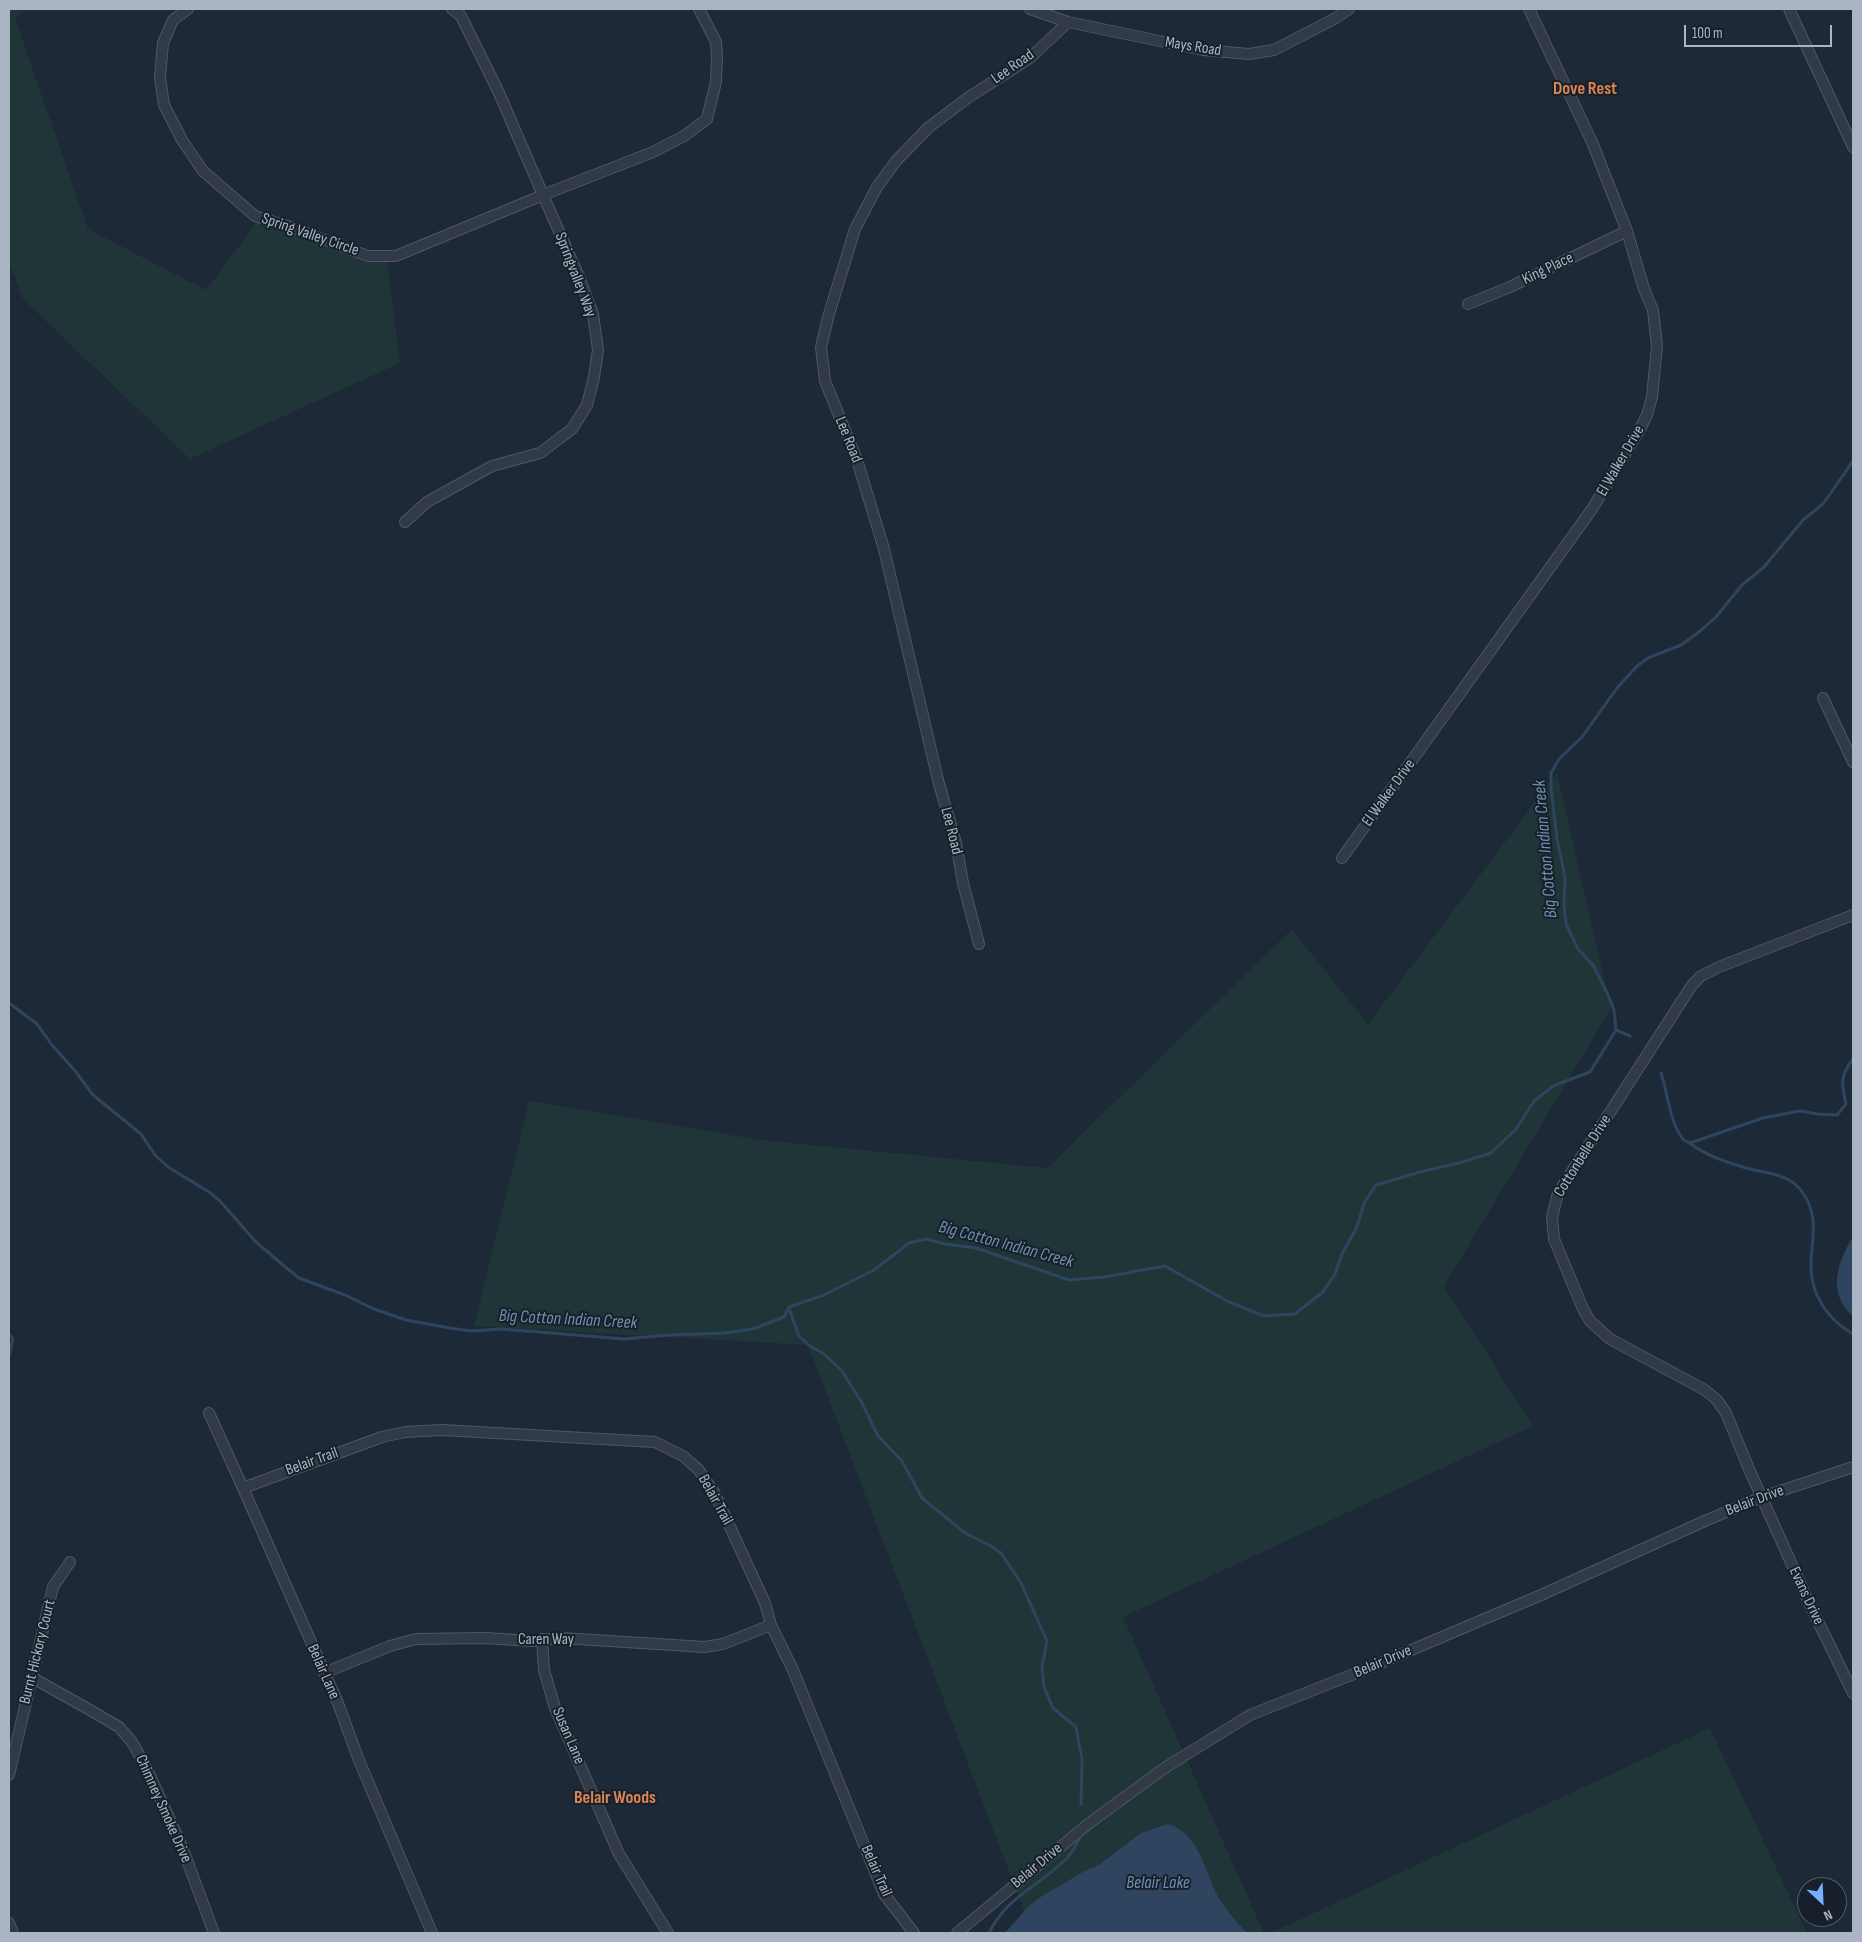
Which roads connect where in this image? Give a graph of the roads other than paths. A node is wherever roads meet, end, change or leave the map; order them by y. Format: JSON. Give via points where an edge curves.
{"nodes":[{"id":1,"x":188,"y":9,"type":"edge"},
{"id":2,"x":452,"y":9,"type":"edge"},
{"id":3,"x":699,"y":9,"type":"edge"},
{"id":4,"x":1030,"y":9,"type":"edge"},
{"id":5,"x":1349,"y":9,"type":"edge"},
{"id":6,"x":1529,"y":9,"type":"edge"},
{"id":7,"x":1789,"y":9,"type":"edge"},
{"id":8,"x":1068,"y":22,"type":"junction"},
{"id":9,"x":1853,"y":147,"type":"edge"},
{"id":10,"x":543,"y":195,"type":"junction"},
{"id":11,"x":1627,"y":231,"type":"junction"},
{"id":12,"x":1468,"y":304,"type":"dead end"},
{"id":13,"x":405,"y":522,"type":"dead end"},
{"id":14,"x":1823,"y":698,"type":"dead end"},
{"id":15,"x":1853,"y":762,"type":"edge"},
{"id":16,"x":1342,"y":858,"type":"dead end"},
{"id":17,"x":1853,"y":915,"type":"edge"},
{"id":18,"x":979,"y":944,"type":"dead end"},
{"id":19,"x":209,"y":1413,"type":"dead end"},
{"id":20,"x":1853,"y":1468,"type":"edge"},
{"id":21,"x":243,"y":1488,"type":"junction"},
{"id":22,"x":1762,"y":1497,"type":"junction"},
{"id":23,"x":70,"y":1562,"type":"dead end"},
{"id":24,"x":771,"y":1625,"type":"junction"},
{"id":25,"x":542,"y":1640,"type":"junction"},
{"id":26,"x":324,"y":1673,"type":"junction"},
{"id":27,"x":31,"y":1677,"type":"junction"},
{"id":28,"x":1853,"y":1693,"type":"edge"},
{"id":29,"x":9,"y":1775,"type":"edge"},
{"id":30,"x":9,"y":1923,"type":"edge"},
{"id":31,"x":13,"y":1933,"type":"edge"},
{"id":32,"x":214,"y":1933,"type":"edge"},
{"id":33,"x":432,"y":1933,"type":"edge"},
{"id":34,"x":668,"y":1933,"type":"edge"},
{"id":35,"x":914,"y":1933,"type":"edge"},
{"id":36,"x":957,"y":1933,"type":"edge"}],
"edges":[{"from":1,"to":10,"type":"street","name":"Spring Valley Circle","via":[[173,20],[162,43],[160,76],[164,105],[203,171],[256,216],[368,256],[396,256]]},
{"from":2,"to":10,"type":"street","via":[[461,16],[499,93]]},
{"from":3,"to":10,"type":"street","name":"Spring Valley Circle","via":[[716,42],[716,82],[707,119],[684,136],[653,152]]},
{"from":4,"to":8,"type":"street","name":"Mays Road"},
{"from":5,"to":8,"type":"street","name":"Mays Road","via":[[1274,50],[1248,54],[1202,50]]},
{"from":6,"to":11,"type":"street","name":"El Walker Drive","via":[[1592,142]]},
{"from":7,"to":9,"type":"street"},
{"from":8,"to":18,"type":"street","name":"Lee Road","via":[[1030,58],[929,127],[896,161],[877,187],[855,229],[821,347],[826,381],[857,460],[884,549]]},
{"from":10,"to":13,"type":"street","name":"Springvalley Way","via":[[593,314],[598,350],[587,405],[572,429],[540,453],[492,466],[427,502]]},
{"from":11,"to":12,"type":"street","name":"King Place"},
{"from":11,"to":16,"type":"street","name":"El Walker Drive","via":[[1653,310],[1656,346],[1652,397],[1647,415],[1592,509]]},
{"from":14,"to":15,"type":"street"},
{"from":17,"to":22,"type":"street","name":"Cottonbelle Drive","via":[[1701,976],[1692,985],[1558,1193],[1552,1211],[1556,1244],[1590,1321],[1610,1339],[1702,1388],[1717,1400],[1726,1413]]},
{"from":19,"to":21,"type":"street","name":"Belair Lane"},
{"from":20,"to":22,"type":"street","name":"Belair Drive"},
{"from":21,"to":24,"type":"street","name":"Belair Trail","via":[[382,1437],[405,1432],[442,1430],[655,1442],[683,1456],[698,1469],[714,1492],[765,1604]]},
{"from":21,"to":26,"type":"street","name":"Belair Lane"},
{"from":22,"to":28,"type":"street","name":"Evans Drive"},
{"from":22,"to":36,"type":"street","name":"Belair Drive","via":[[1541,1595],[1250,1715],[1166,1767],[1088,1824]]},
{"from":23,"to":27,"type":"street","name":"Burnt Hickory Court","via":[[54,1587]]},
{"from":24,"to":25,"type":"street","name":"Caren Way","via":[[722,1644],[705,1647],[561,1638]]},
{"from":24,"to":35,"type":"street","name":"Belair Trail","via":[[793,1670],[884,1894]]},
{"from":25,"to":26,"type":"street","name":"Caren Way","via":[[416,1639]]},
{"from":25,"to":34,"type":"street","name":"Susan Lane","via":[[544,1670],[555,1708],[619,1854]]},
{"from":26,"to":33,"type":"street","name":"Belair Lane"},
{"from":27,"to":29,"type":"street","name":"Burnt Hickory Court"},
{"from":27,"to":32,"type":"street","name":"Chimney Smoke Drive","via":[[119,1727],[132,1742],[181,1844]]},
{"from":30,"to":31,"type":"street"}]}
